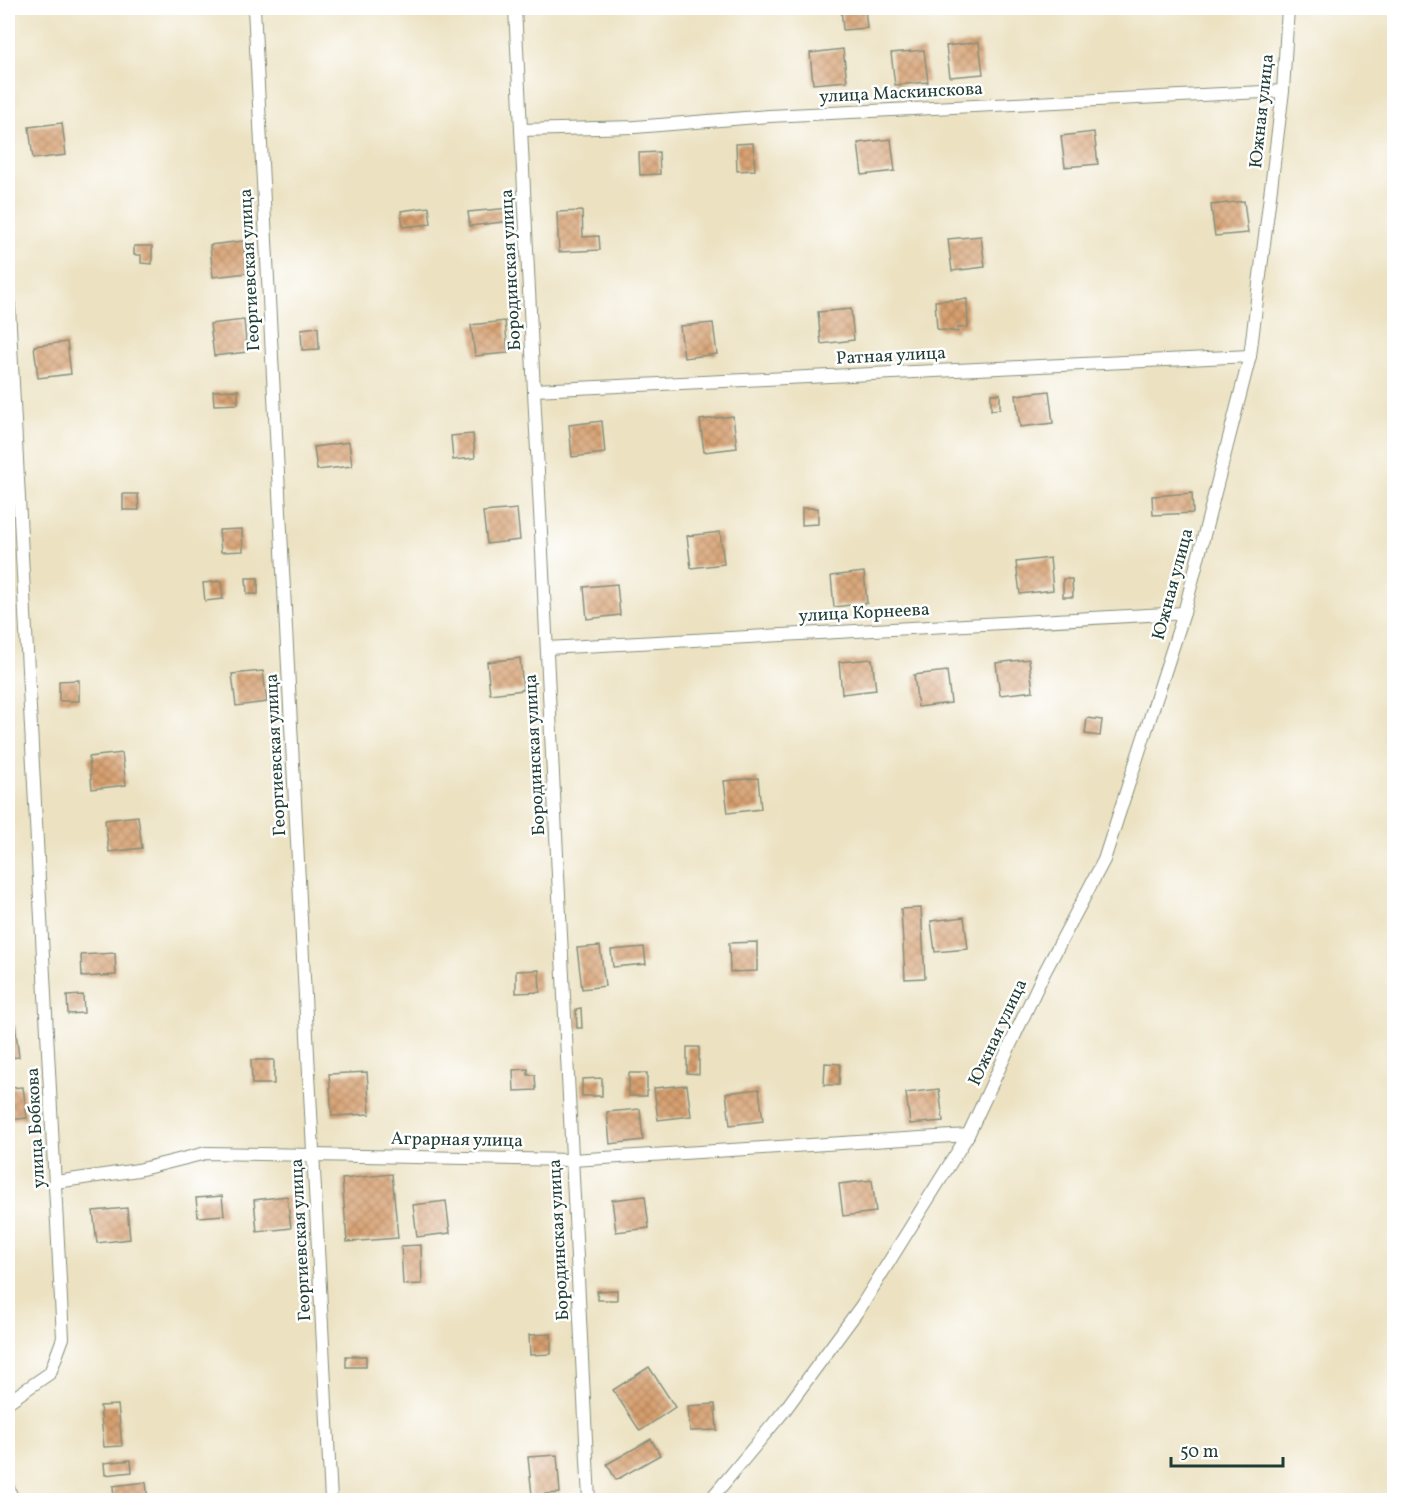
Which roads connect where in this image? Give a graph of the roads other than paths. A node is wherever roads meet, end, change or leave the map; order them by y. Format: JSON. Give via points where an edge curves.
{"nodes":[{"id":1,"x":254,"y":8,"type":"edge"},
{"id":2,"x":515,"y":8,"type":"edge"},
{"id":3,"x":1288,"y":8,"type":"edge"},
{"id":4,"x":1283,"y":91,"type":"junction"},
{"id":5,"x":521,"y":130,"type":"junction"},
{"id":6,"x":8,"y":288,"type":"edge"},
{"id":7,"x":1250,"y":356,"type":"junction"},
{"id":8,"x":534,"y":390,"type":"junction"},
{"id":9,"x":1184,"y":613,"type":"junction"},
{"id":10,"x":547,"y":648,"type":"junction"},
{"id":11,"x":968,"y":1135,"type":"junction"},
{"id":12,"x":313,"y":1154,"type":"junction"},
{"id":13,"x":572,"y":1160,"type":"junction"},
{"id":14,"x":56,"y":1182,"type":"junction"},
{"id":15,"x":8,"y":1402,"type":"edge"},
{"id":16,"x":8,"y":1488,"type":"edge"},
{"id":17,"x":13,"y":1500,"type":"edge"},
{"id":18,"x":331,"y":1500,"type":"edge"},
{"id":19,"x":589,"y":1500,"type":"edge"},
{"id":20,"x":710,"y":1500,"type":"edge"}],
"edges":[{"from":1,"to":12,"type":"street","name":"Георгиевская улица"},
{"from":2,"to":5,"type":"street","name":"Бородинская улица"},
{"from":3,"to":4,"type":"street","name":"Южная улица"},
{"from":4,"to":5,"type":"street","name":"улица Маскинскова"},
{"from":4,"to":7,"type":"street","name":"Южная улица"},
{"from":5,"to":8,"type":"street","name":"Бородинская улица"},
{"from":6,"to":14,"type":"street","name":"улица Бобкова"},
{"from":7,"to":8,"type":"street","name":"Ратная улица"},
{"from":7,"to":9,"type":"street","name":"Южная улица"},
{"from":8,"to":10,"type":"street","name":"Бородинская улица"},
{"from":9,"to":10,"type":"street","name":"улица Корнеева"},
{"from":9,"to":11,"type":"street","name":"Южная улица","via":[[1104,861],[1042,977]]},
{"from":10,"to":13,"type":"street","name":"Бородинская улица"},
{"from":11,"to":13,"type":"street","name":"Аграрная улица"},
{"from":11,"to":20,"type":"street","name":"Южная улица","via":[[862,1305],[784,1411]]},
{"from":12,"to":13,"type":"street","name":"Аграрная улица"},
{"from":12,"to":14,"type":"street","name":"Аграрная улица","via":[[206,1153],[138,1170]]},
{"from":12,"to":18,"type":"street","name":"Георгиевская улица"},
{"from":13,"to":19,"type":"street","name":"Бородинская улица"},
{"from":14,"to":15,"type":"street","name":"улица Бобкова","via":[[63,1338],[50,1373]]},
{"from":16,"to":17,"type":"street"}]}
